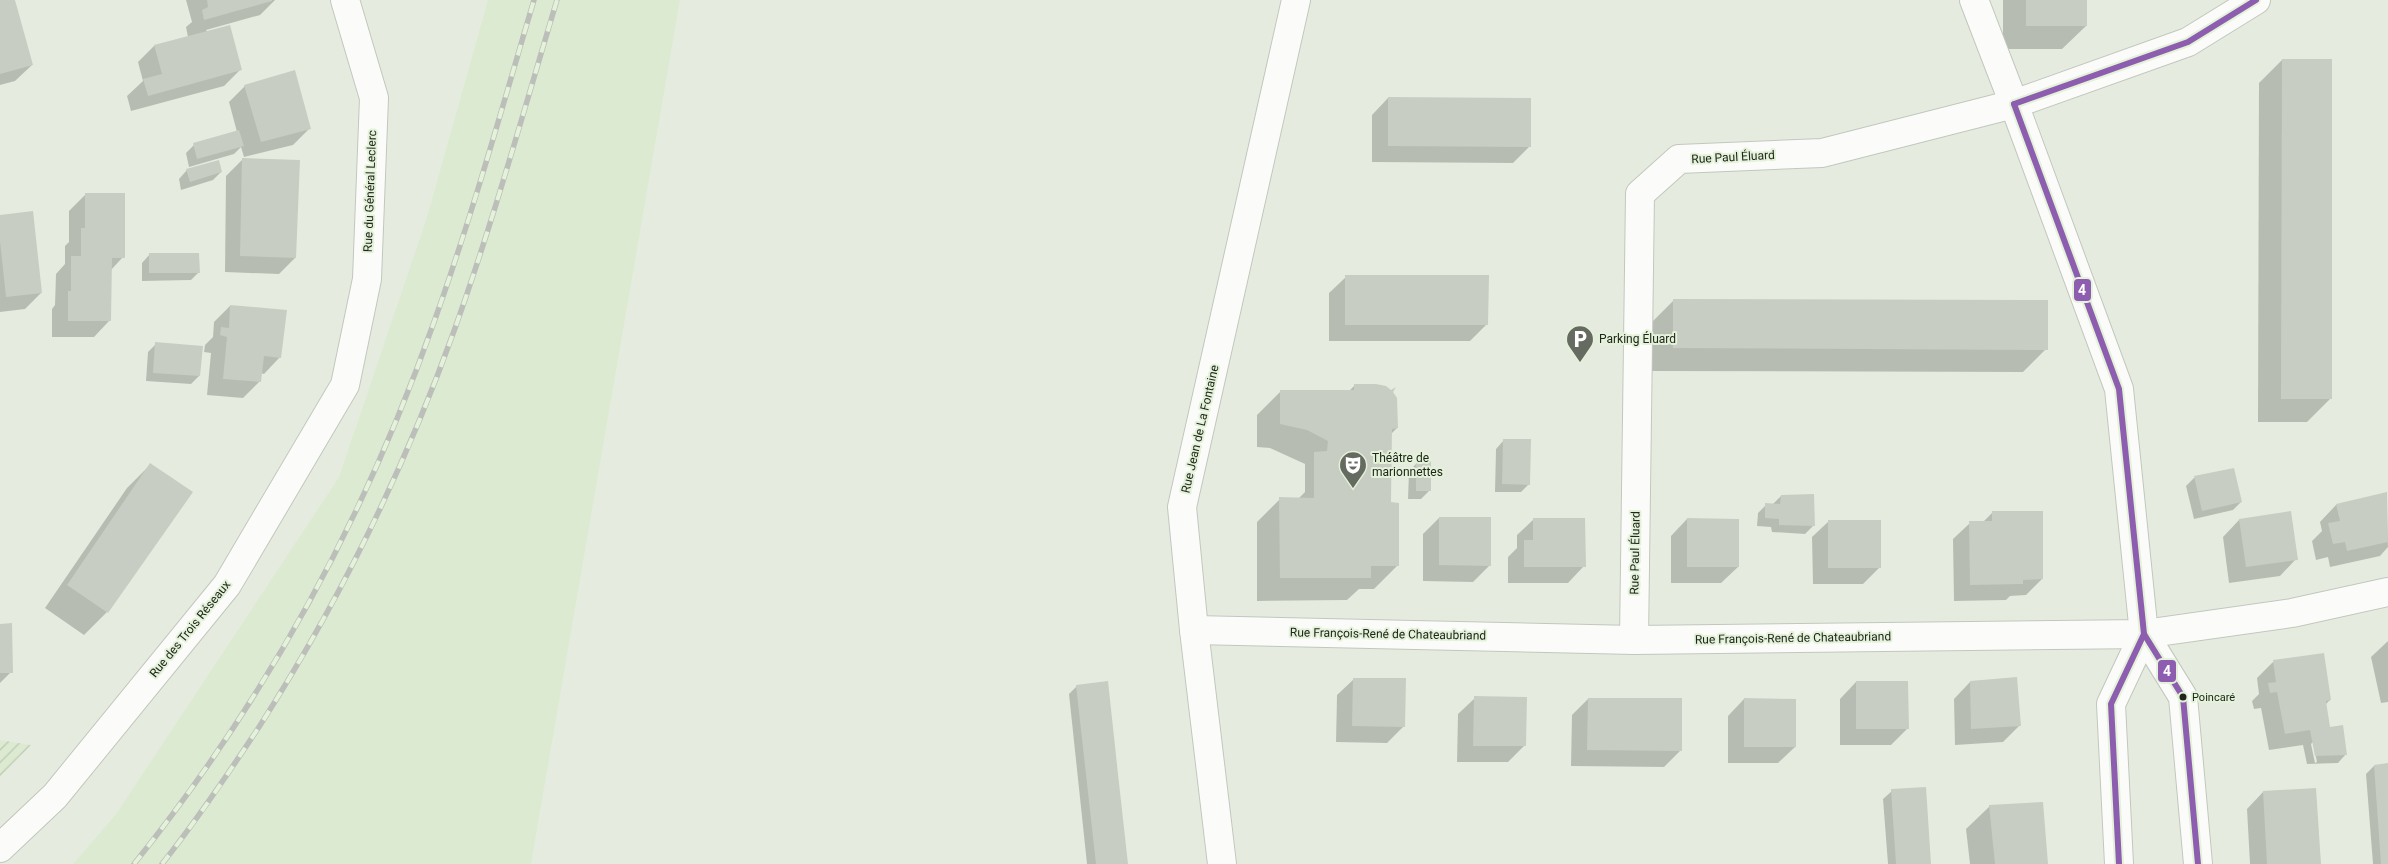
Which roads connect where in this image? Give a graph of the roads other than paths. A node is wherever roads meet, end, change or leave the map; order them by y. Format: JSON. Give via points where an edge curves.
{"nodes":[{"id":1,"x":345,"y":0,"type":"edge"},
{"id":2,"x":1296,"y":0,"type":"edge"},
{"id":3,"x":1974,"y":0,"type":"edge"},
{"id":4,"x":2256,"y":0,"type":"edge"},
{"id":5,"x":2014,"y":104,"type":"junction"},
{"id":6,"x":345,"y":385,"type":"joint"},
{"id":7,"x":2388,"y":592,"type":"edge"},
{"id":8,"x":1194,"y":630,"type":"junction"},
{"id":9,"x":2144,"y":634,"type":"junction"},
{"id":10,"x":1634,"y":640,"type":"junction"},
{"id":11,"x":0,"y":848,"type":"edge"},
{"id":12,"x":1222,"y":864,"type":"edge"},
{"id":13,"x":2119,"y":864,"type":"edge"},
{"id":14,"x":2198,"y":864,"type":"edge"}],
"edges":[{"from":1,"to":6,"type":"street","name":"Rue du Général Leclerc","via":[[374,98],[367,279]]},
{"from":2,"to":8,"type":"street","name":"Rue Jean de La Fontaine","via":[[1182,507]]},
{"from":3,"to":5,"type":"street"},
{"from":4,"to":5,"type":"street","name":"Rue Paul Éluard","via":[[2188,42]]},
{"from":5,"to":9,"type":"street","via":[[2118,389]]},
{"from":5,"to":10,"type":"street","name":"Rue Paul Éluard","via":[[1822,153],[1679,159],[1640,194]]},
{"from":6,"to":11,"type":"street","name":"Rue des Trois Réseaux","via":[[227,585],[55,796]]},
{"from":7,"to":9,"type":"street","name":"Rue François-René de Chateaubriand","via":[[2292,613]]},
{"from":8,"to":10,"type":"street","name":"Rue François-René de Chateaubriand"},
{"from":8,"to":12,"type":"street","name":"Rue Jean de La Fontaine"},
{"from":9,"to":10,"type":"street","name":"Rue François-René de Chateaubriand"},
{"from":9,"to":13,"type":"street","via":[[2111,704]]},
{"from":9,"to":14,"type":"street","via":[[2183,697]]}]}
